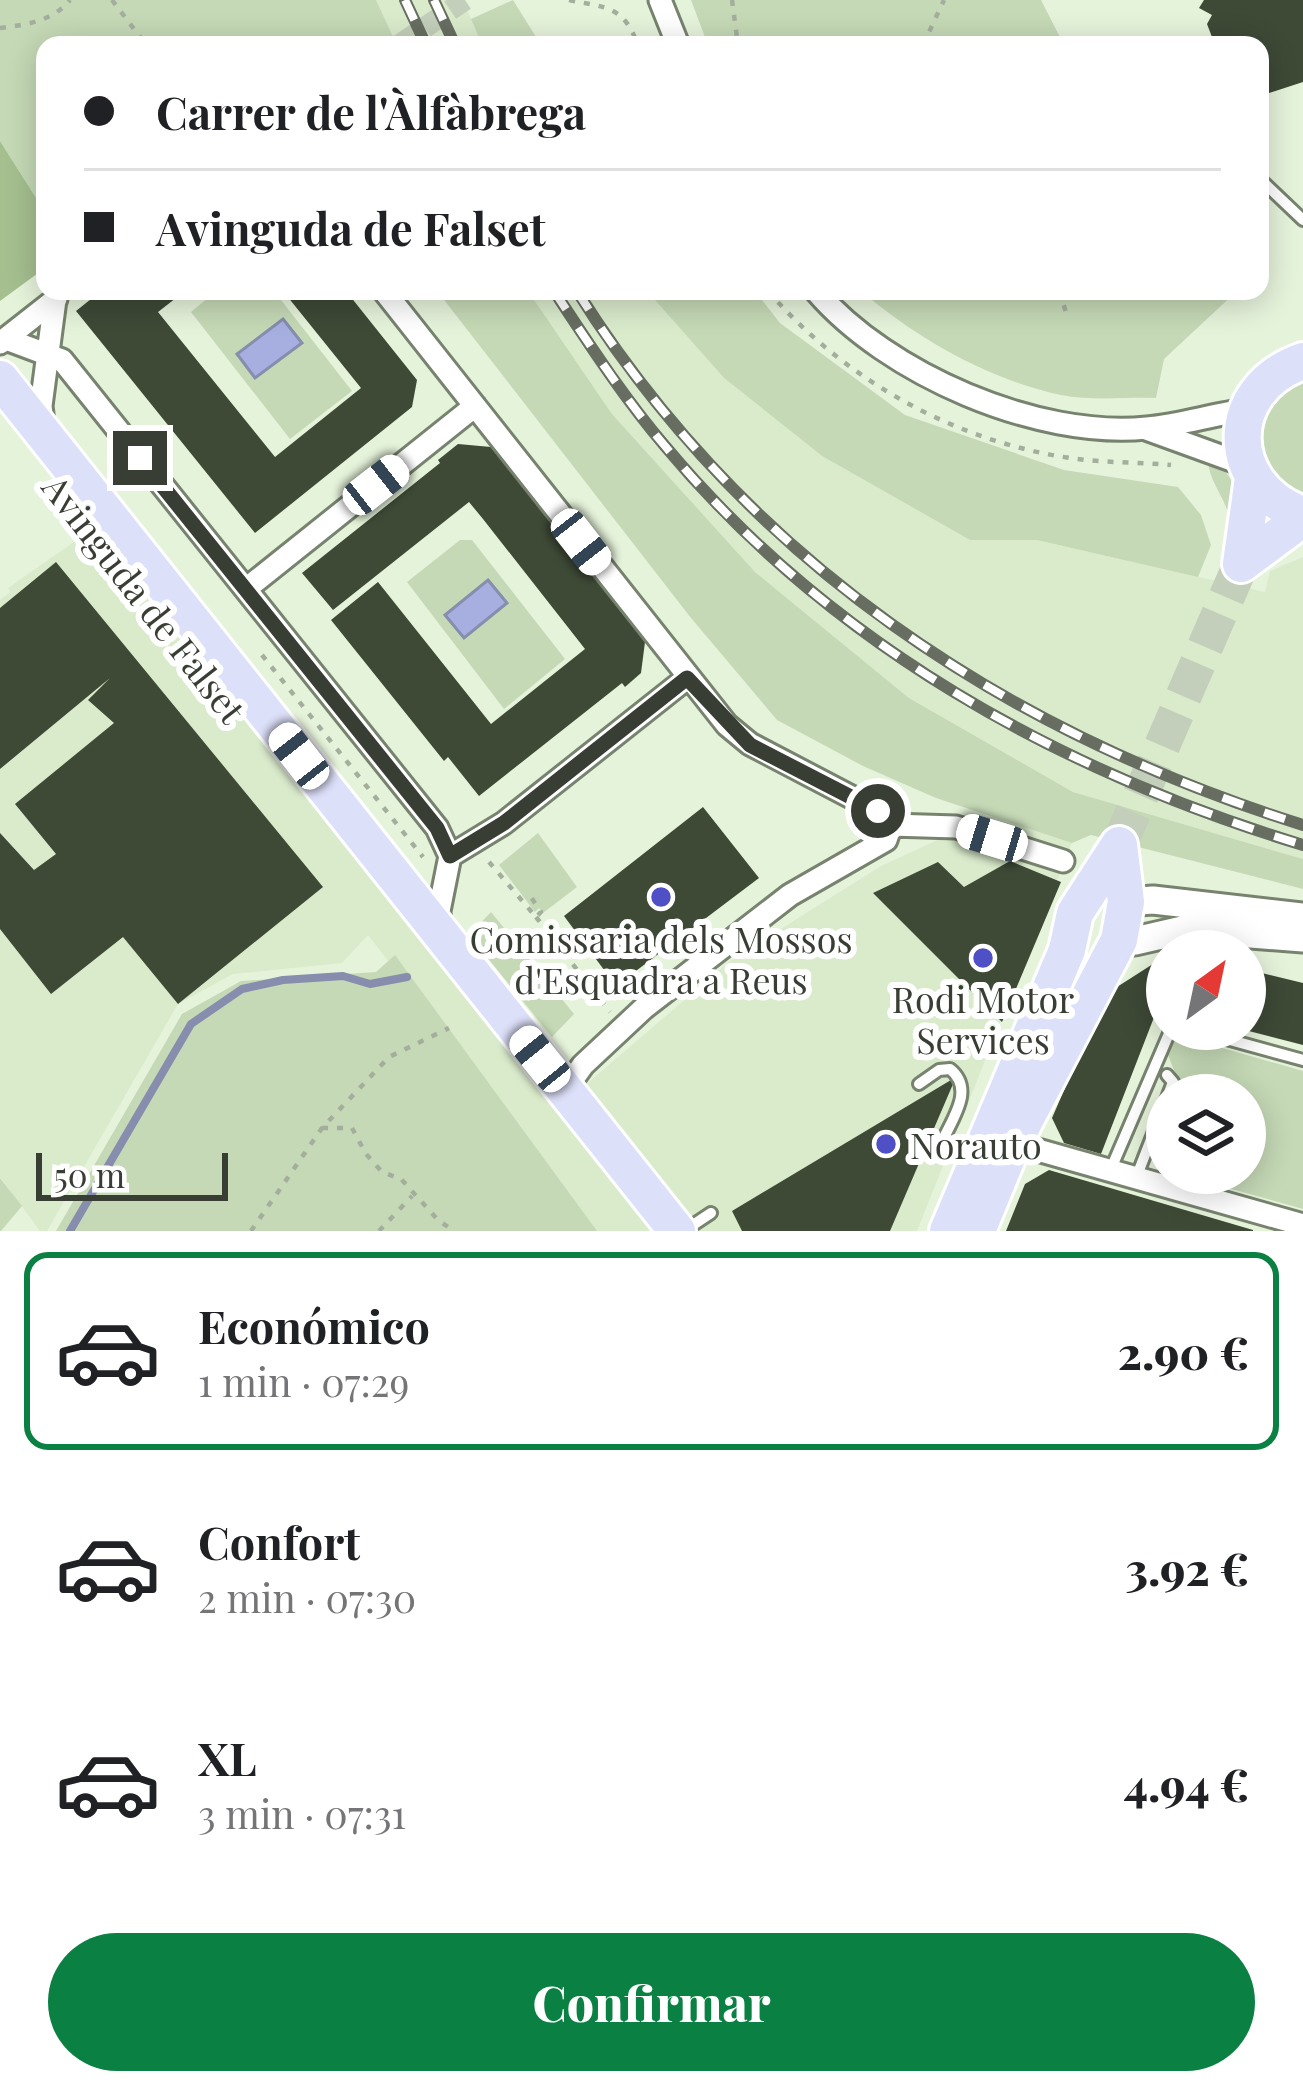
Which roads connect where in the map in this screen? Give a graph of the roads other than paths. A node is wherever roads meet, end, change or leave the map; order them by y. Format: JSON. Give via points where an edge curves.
{"nodes":[{"id":1,"x":659,"y":0,"type":"edge"},
{"id":2,"x":674,"y":36,"type":"edge"},
{"id":3,"x":1269,"y":188,"type":"edge"},
{"id":4,"x":1303,"y":220,"type":"edge"},
{"id":5,"x":54,"y":300,"type":"edge"},
{"id":6,"x":59,"y":300,"type":"edge"},
{"id":7,"x":391,"y":300,"type":"edge"},
{"id":8,"x":826,"y":300,"type":"edge"},
{"id":9,"x":3,"y":341,"type":"edge"},
{"id":10,"x":48,"y":353,"type":"junction"},
{"id":11,"x":1303,"y":361,"type":"edge"},
{"id":12,"x":0,"y":379,"type":"edge"},
{"id":13,"x":475,"y":406,"type":"junction"},
{"id":14,"x":1247,"y":410,"type":"junction"},
{"id":15,"x":0,"y":416,"type":"edge"},
{"id":16,"x":1146,"y":428,"type":"junction"},
{"id":17,"x":45,"y":436,"type":"junction"},
{"id":18,"x":1250,"y":472,"type":"junction"},
{"id":19,"x":1303,"y":516,"type":"edge"},
{"id":20,"x":246,"y":590,"type":"junction"},
{"id":21,"x":687,"y":678,"type":"junction"},
{"id":22,"x":890,"y":825,"type":"junction"},
{"id":23,"x":450,"y":856,"type":"junction"},
{"id":24,"x":1063,"y":860,"type":"dead end"},
{"id":25,"x":1116,"y":894,"type":"junction"},
{"id":26,"x":1303,"y":917,"type":"edge"},
{"id":27,"x":441,"y":934,"type":"junction"},
{"id":28,"x":1303,"y":938,"type":"edge"},
{"id":29,"x":1114,"y":949,"type":"junction"},
{"id":30,"x":1067,"y":950,"type":"junction"},
{"id":31,"x":1162,"y":1050,"type":"edge"},
{"id":32,"x":1266,"y":1050,"type":"edge"},
{"id":33,"x":1303,"y":1060,"type":"edge"},
{"id":34,"x":919,"y":1084,"type":"dead end"},
{"id":35,"x":565,"y":1090,"type":"junction"},
{"id":36,"x":1013,"y":1143,"type":"junction"},
{"id":37,"x":940,"y":1146,"type":"dead end"},
{"id":38,"x":1146,"y":1152,"type":"edge"},
{"id":39,"x":1110,"y":1171,"type":"junction"},
{"id":40,"x":1136,"y":1178,"type":"junction"},
{"id":41,"x":711,"y":1213,"type":"dead end"},
{"id":42,"x":1303,"y":1225,"type":"edge"},
{"id":43,"x":649,"y":1231,"type":"edge"},
{"id":44,"x":681,"y":1231,"type":"edge"},
{"id":45,"x":948,"y":1231,"type":"edge"},
{"id":46,"x":977,"y":1231,"type":"edge"}],
"edges":[{"from":1,"to":2,"type":"street"},
{"from":3,"to":4,"type":"lane"},
{"from":5,"to":9,"type":"street"},
{"from":6,"to":10,"type":"street"},
{"from":7,"to":13,"type":"street"},
{"from":8,"to":16,"type":"street","via":[[919,372],[981,401],[1068,424]]},
{"from":9,"to":10,"type":"street"},
{"from":10,"to":17,"type":"street","via":[[40,406]]},
{"from":10,"to":20,"type":"street","via":[[62,360]]},
{"from":11,"to":14,"type":"main road","via":[[1278,371]]},
{"from":12,"to":17,"type":"main road","name":"Avinguda de Falset"},
{"from":13,"to":20,"type":"street"},
{"from":13,"to":21,"type":"street"},
{"from":14,"to":16,"type":"street"},
{"from":14,"to":18,"type":"main road"},
{"from":15,"to":43,"type":"main road","name":"Avinguda de Falset"},
{"from":16,"to":18,"type":"street"},
{"from":17,"to":27,"type":"main road","name":"Avinguda de Falset"},
{"from":18,"to":19,"type":"main road","via":[[1267,495]]},
{"from":18,"to":19,"type":"main road","via":[[1241,564]]},
{"from":20,"to":23,"type":"street","via":[[437,828]]},
{"from":21,"to":22,"type":"street","via":[[750,745],[878,811]]},
{"from":21,"to":23,"type":"street","via":[[504,823]]},
{"from":22,"to":24,"type":"street","via":[[956,827]]},
{"from":22,"to":35,"type":"street","via":[[886,840],[790,895],[644,1008]]},
{"from":23,"to":27,"type":"street"},
{"from":25,"to":26,"type":"street"},
{"from":25,"to":29,"type":"main road"},
{"from":25,"to":30,"type":"main road","via":[[1082,902]]},
{"from":27,"to":35,"type":"main road","name":"Avinguda de Falset"},
{"from":28,"to":29,"type":"street","via":[[1208,929]]},
{"from":29,"to":30,"type":"main road","via":[[1093,964]]},
{"from":29,"to":36,"type":"main road"},
{"from":30,"to":45,"type":"main road"},
{"from":31,"to":39,"type":"lane"},
{"from":32,"to":33,"type":"lane"},
{"from":34,"to":37,"type":"lane","via":[[939,1070],[961,1078],[965,1090]]},
{"from":35,"to":44,"type":"main road","name":"Avinguda de Falset"},
{"from":36,"to":39,"type":"street"},
{"from":36,"to":46,"type":"main road"},
{"from":38,"to":40,"type":"lane"},
{"from":39,"to":40,"type":"street"},
{"from":40,"to":42,"type":"street"},
{"from":41,"to":44,"type":"lane"}]}
